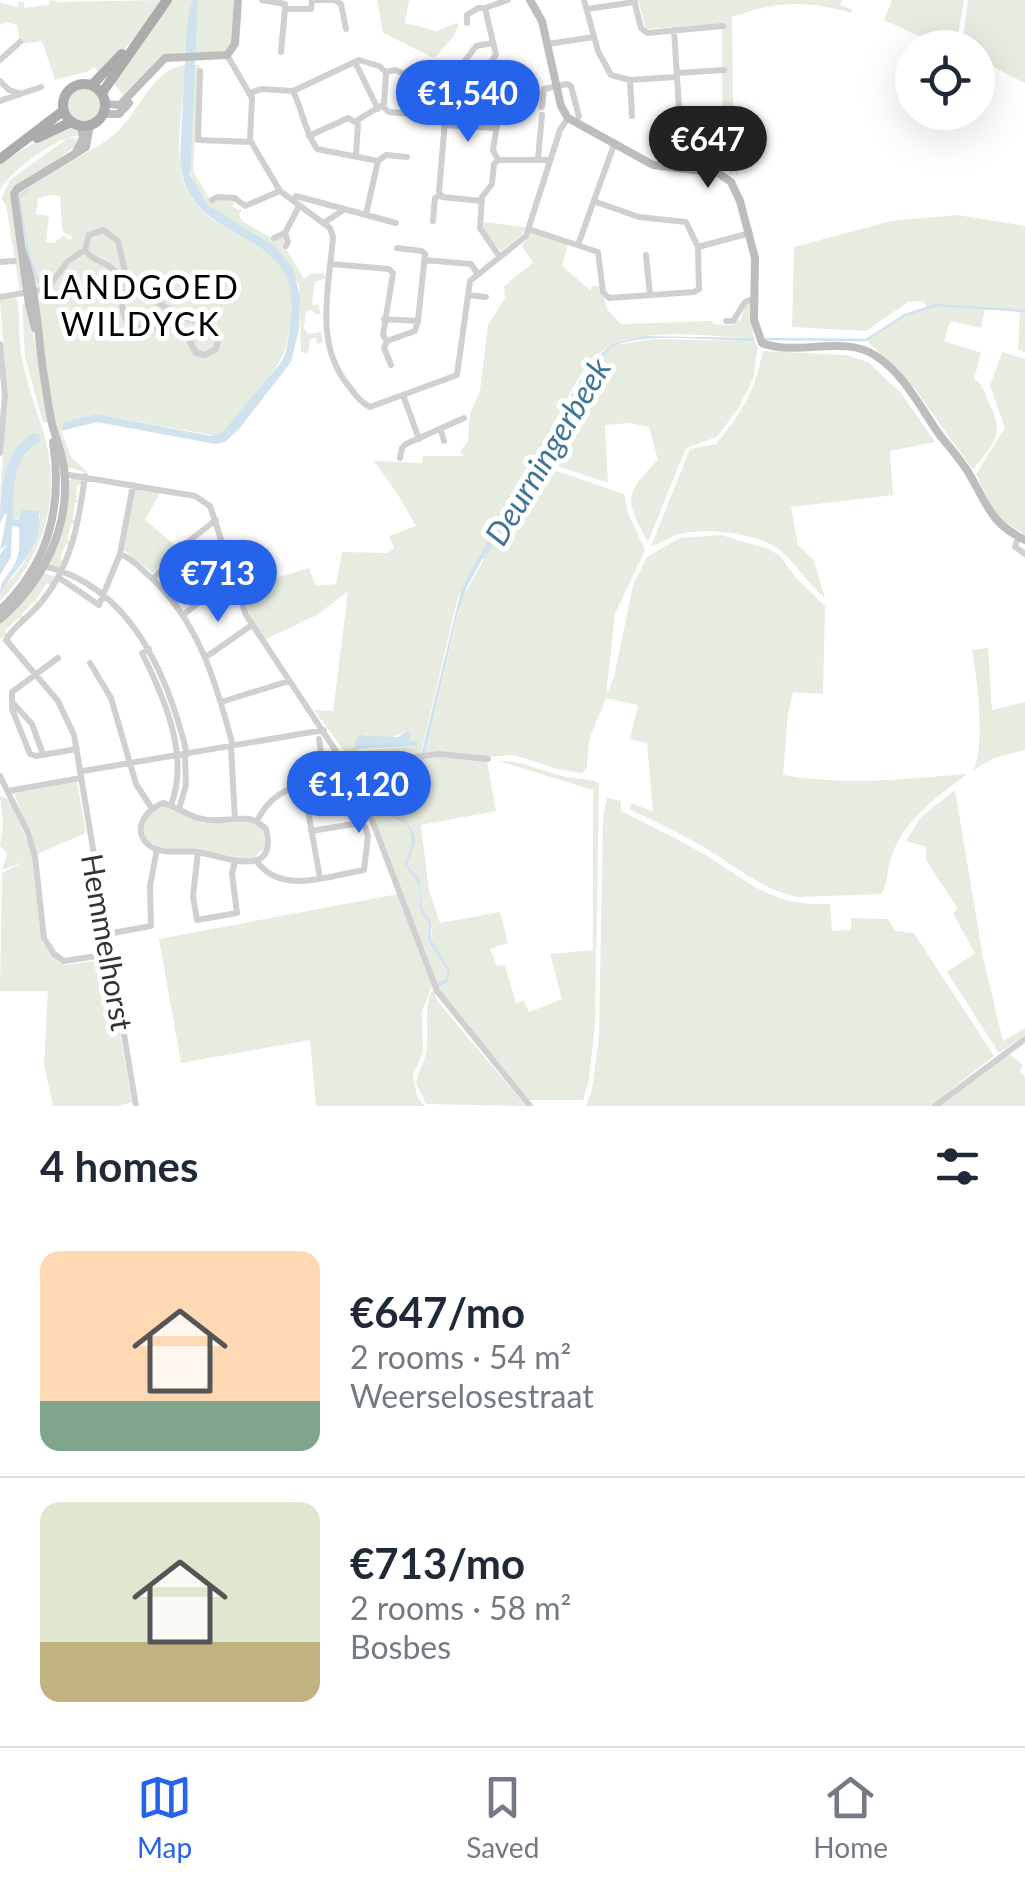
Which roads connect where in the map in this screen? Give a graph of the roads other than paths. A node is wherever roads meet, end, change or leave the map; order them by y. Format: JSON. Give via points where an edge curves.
{"nodes":[{"id":1,"x":167,"y":0,"type":"edge"},
{"id":2,"x":239,"y":0,"type":"edge"},
{"id":3,"x":262,"y":0,"type":"edge"},
{"id":4,"x":311,"y":0,"type":"edge"},
{"id":5,"x":508,"y":0,"type":"edge"},
{"id":6,"x":530,"y":0,"type":"edge"},
{"id":7,"x":634,"y":1,"type":"edge"},
{"id":8,"x":286,"y":4,"type":"edge"},
{"id":9,"x":586,"y":4,"type":"edge"},
{"id":10,"x":480,"y":5,"type":"edge"},
{"id":11,"x":467,"y":22,"type":"dead end"},
{"id":12,"x":723,"y":26,"type":"dead end"},
{"id":13,"x":346,"y":29,"type":"dead end"},
{"id":14,"x":674,"y":30,"type":"junction"},
{"id":15,"x":594,"y":37,"type":"junction"},
{"id":16,"x":138,"y":40,"type":"junction"},
{"id":17,"x":20,"y":42,"type":"dead end"},
{"id":18,"x":493,"y":43,"type":"junction"},
{"id":19,"x":548,"y":44,"type":"junction"},
{"id":20,"x":282,"y":52,"type":"dead end"},
{"id":21,"x":227,"y":55,"type":"junction"},
{"id":22,"x":0,"y":60,"type":"edge"},
{"id":23,"x":355,"y":62,"type":"junction"},
{"id":24,"x":461,"y":66,"type":"dead end"},
{"id":25,"x":724,"y":70,"type":"dead end"},
{"id":26,"x":200,"y":71,"type":"dead end"},
{"id":27,"x":386,"y":72,"type":"junction"},
{"id":28,"x":676,"y":75,"type":"junction"},
{"id":29,"x":415,"y":78,"type":"dead end"},
{"id":30,"x":630,"y":80,"type":"junction"},
{"id":31,"x":0,"y":82,"type":"edge"},
{"id":32,"x":92,"y":85,"type":"junction"},
{"id":33,"x":558,"y":86,"type":"junction"},
{"id":34,"x":41,"y":87,"type":"dead end"},
{"id":35,"x":293,"y":91,"type":"junction"},
{"id":36,"x":250,"y":93,"type":"junction"},
{"id":37,"x":5,"y":97,"type":"edge"},
{"id":38,"x":510,"y":103,"type":"dead end"},
{"id":39,"x":104,"y":104,"type":"junction"},
{"id":40,"x":500,"y":105,"type":"dead end"},
{"id":41,"x":419,"y":107,"type":"dead end"},
{"id":42,"x":380,"y":108,"type":"junction"},
{"id":43,"x":446,"y":109,"type":"junction"},
{"id":44,"x":63,"y":111,"type":"junction"},
{"id":45,"x":411,"y":114,"type":"dead end"},
{"id":46,"x":632,"y":116,"type":"dead end"},
{"id":47,"x":724,"y":116,"type":"dead end"},
{"id":48,"x":579,"y":117,"type":"dead end"},
{"id":49,"x":568,"y":118,"type":"junction"},
{"id":50,"x":680,"y":118,"type":"junction"},
{"id":51,"x":356,"y":121,"type":"junction"},
{"id":52,"x":81,"y":125,"type":"junction"},
{"id":53,"x":444,"y":125,"type":"junction"},
{"id":54,"x":472,"y":125,"type":"junction"},
{"id":55,"x":495,"y":128,"type":"junction"},
{"id":56,"x":309,"y":136,"type":"junction"},
{"id":57,"x":251,"y":142,"type":"junction"},
{"id":58,"x":615,"y":142,"type":"junction"},
{"id":59,"x":14,"y":150,"type":"junction"},
{"id":60,"x":356,"y":154,"type":"junction"},
{"id":61,"x":407,"y":156,"type":"dead end"},
{"id":62,"x":538,"y":158,"type":"junction"},
{"id":63,"x":0,"y":160,"type":"edge"},
{"id":64,"x":498,"y":160,"type":"junction"},
{"id":65,"x":550,"y":160,"type":"junction"},
{"id":66,"x":378,"y":161,"type":"junction"},
{"id":67,"x":682,"y":170,"type":"junction"},
{"id":68,"x":280,"y":191,"type":"junction"},
{"id":69,"x":440,"y":195,"type":"junction"},
{"id":70,"x":296,"y":196,"type":"dead end"},
{"id":71,"x":212,"y":200,"type":"dead end"},
{"id":72,"x":482,"y":201,"type":"junction"},
{"id":73,"x":596,"y":202,"type":"junction"},
{"id":74,"x":298,"y":208,"type":"junction"},
{"id":75,"x":342,"y":211,"type":"junction"},
{"id":76,"x":366,"y":214,"type":"junction"},
{"id":77,"x":433,"y":221,"type":"dead end"},
{"id":78,"x":325,"y":222,"type":"junction"},
{"id":79,"x":396,"y":224,"type":"dead end"},
{"id":80,"x":529,"y":229,"type":"junction"},
{"id":81,"x":285,"y":233,"type":"junction"},
{"id":82,"x":750,"y":233,"type":"junction"},
{"id":83,"x":274,"y":238,"type":"dead end"},
{"id":84,"x":578,"y":245,"type":"junction"},
{"id":85,"x":286,"y":246,"type":"dead end"},
{"id":86,"x":698,"y":247,"type":"junction"},
{"id":87,"x":397,"y":248,"type":"dead end"},
{"id":88,"x":85,"y":250,"type":"junction"},
{"id":89,"x":646,"y":255,"type":"dead end"},
{"id":90,"x":499,"y":256,"type":"junction"},
{"id":91,"x":424,"y":260,"type":"junction"},
{"id":92,"x":14,"y":261,"type":"dead end"},
{"id":93,"x":0,"y":262,"type":"edge"},
{"id":94,"x":331,"y":264,"type":"junction"},
{"id":95,"x":477,"y":272,"type":"junction"},
{"id":96,"x":122,"y":274,"type":"junction"},
{"id":97,"x":30,"y":293,"type":"junction"},
{"id":98,"x":468,"y":295,"type":"junction"},
{"id":99,"x":650,"y":295,"type":"junction"},
{"id":100,"x":0,"y":297,"type":"edge"},
{"id":101,"x":486,"y":297,"type":"dead end"},
{"id":102,"x":755,"y":298,"type":"junction"},
{"id":103,"x":182,"y":318,"type":"junction"},
{"id":104,"x":384,"y":319,"type":"junction"},
{"id":105,"x":726,"y":320,"type":"dead end"},
{"id":106,"x":418,"y":321,"type":"junction"},
{"id":107,"x":178,"y":326,"type":"junction"},
{"id":108,"x":386,"y":341,"type":"junction"},
{"id":109,"x":0,"y":344,"type":"edge"},
{"id":110,"x":1,"y":359,"type":"edge"},
{"id":111,"x":391,"y":365,"type":"dead end"},
{"id":112,"x":403,"y":396,"type":"junction"},
{"id":113,"x":464,"y":418,"type":"dead end"},
{"id":114,"x":440,"y":430,"type":"junction"},
{"id":115,"x":419,"y":439,"type":"junction"},
{"id":116,"x":444,"y":441,"type":"dead end"},
{"id":117,"x":0,"y":453,"type":"edge"},
{"id":118,"x":400,"y":458,"type":"dead end"},
{"id":119,"x":61,"y":474,"type":"junction"},
{"id":120,"x":85,"y":476,"type":"junction"},
{"id":121,"x":133,"y":485,"type":"junction"},
{"id":122,"x":216,"y":520,"type":"junction"},
{"id":123,"x":1022,"y":538,"type":"edge"},
{"id":124,"x":120,"y":554,"type":"junction"},
{"id":125,"x":1025,"y":554,"type":"edge"},
{"id":126,"x":41,"y":564,"type":"junction"},
{"id":127,"x":60,"y":574,"type":"junction"},
{"id":128,"x":233,"y":575,"type":"junction"},
{"id":129,"x":153,"y":579,"type":"junction"},
{"id":130,"x":103,"y":595,"type":"junction"},
{"id":131,"x":0,"y":610,"type":"edge"},
{"id":132,"x":183,"y":615,"type":"junction"},
{"id":133,"x":0,"y":620,"type":"edge"},
{"id":134,"x":252,"y":625,"type":"junction"},
{"id":135,"x":206,"y":656,"type":"junction"},
{"id":136,"x":58,"y":658,"type":"dead end"},
{"id":137,"x":90,"y":663,"type":"dead end"},
{"id":138,"x":36,"y":675,"type":"junction"},
{"id":139,"x":290,"y":681,"type":"junction"},
{"id":140,"x":12,"y":702,"type":"junction"},
{"id":141,"x":221,"y":702,"type":"junction"},
{"id":142,"x":324,"y":730,"type":"junction"},
{"id":143,"x":319,"y":739,"type":"dead end"},
{"id":144,"x":232,"y":746,"type":"junction"},
{"id":145,"x":78,"y":748,"type":"junction"},
{"id":146,"x":43,"y":754,"type":"junction"},
{"id":147,"x":183,"y":755,"type":"junction"},
{"id":148,"x":488,"y":760,"type":"dead end"},
{"id":149,"x":130,"y":764,"type":"junction"},
{"id":150,"x":348,"y":766,"type":"junction"},
{"id":151,"x":82,"y":775,"type":"junction"},
{"id":152,"x":0,"y":776,"type":"edge"},
{"id":153,"x":340,"y":776,"type":"dead end"},
{"id":154,"x":325,"y":779,"type":"junction"},
{"id":155,"x":303,"y":783,"type":"junction"},
{"id":156,"x":8,"y":791,"type":"junction"},
{"id":157,"x":175,"y":807,"type":"junction"},
{"id":158,"x":152,"y":808,"type":"junction"},
{"id":159,"x":235,"y":819,"type":"junction"},
{"id":160,"x":256,"y":820,"type":"junction"},
{"id":161,"x":311,"y":831,"type":"junction"},
{"id":162,"x":157,"y":849,"type":"junction"},
{"id":163,"x":198,"y":852,"type":"junction"},
{"id":164,"x":256,"y":860,"type":"junction"},
{"id":165,"x":235,"y":861,"type":"junction"},
{"id":166,"x":320,"y":878,"type":"junction"},
{"id":167,"x":106,"y":934,"type":"junction"},
{"id":168,"x":110,"y":954,"type":"junction"},
{"id":169,"x":1025,"y":1039,"type":"edge"},
{"id":170,"x":136,"y":1106,"type":"edge"},
{"id":171,"x":530,"y":1106,"type":"edge"},
{"id":172,"x":935,"y":1106,"type":"edge"}],
"edges":[{"from":1,"to":16,"type":"main road"},
{"from":2,"to":21,"type":"street","via":[[236,44]]},
{"from":3,"to":8,"type":"street"},
{"from":4,"to":8,"type":"street","via":[[310,10]]},
{"from":4,"to":13,"type":"street","via":[[336,0]]},
{"from":5,"to":10,"type":"street"},
{"from":6,"to":19,"type":"street"},
{"from":7,"to":9,"type":"street"},
{"from":7,"to":14,"type":"street","via":[[644,32]]},
{"from":8,"to":20,"type":"street"},
{"from":9,"to":15,"type":"street"},
{"from":10,"to":11,"type":"street"},
{"from":10,"to":18,"type":"street"},
{"from":12,"to":14,"type":"street"},
{"from":14,"to":28,"type":"street"},
{"from":15,"to":19,"type":"street"},
{"from":15,"to":30,"type":"street","via":[[611,75]]},
{"from":16,"to":32,"type":"main road"},
{"from":16,"to":39,"type":"main road"},
{"from":17,"to":22,"type":"street"},
{"from":18,"to":24,"type":"street","via":[[476,46]]},
{"from":18,"to":38,"type":"street","via":[[496,56],[482,81]]},
{"from":19,"to":33,"type":"street"},
{"from":21,"to":36,"type":"street"},
{"from":21,"to":39,"type":"street","via":[[170,56],[120,112]]},
{"from":23,"to":27,"type":"street"},
{"from":23,"to":35,"type":"street"},
{"from":23,"to":42,"type":"street"},
{"from":25,"to":28,"type":"street"},
{"from":26,"to":57,"type":"street","via":[[198,140]]},
{"from":27,"to":29,"type":"street"},
{"from":27,"to":42,"type":"street"},
{"from":28,"to":30,"type":"street"},
{"from":28,"to":50,"type":"street"},
{"from":30,"to":46,"type":"street"},
{"from":31,"to":37,"type":"street"},
{"from":32,"to":39,"type":"main road"},
{"from":32,"to":44,"type":"main road","via":[[68,90]]},
{"from":33,"to":48,"type":"street","via":[[571,86]]},
{"from":33,"to":49,"type":"street"},
{"from":33,"to":62,"type":"street","via":[[544,89]]},
{"from":34,"to":37,"type":"street"},
{"from":35,"to":36,"type":"street"},
{"from":35,"to":56,"type":"street"},
{"from":36,"to":57,"type":"street"},
{"from":39,"to":52,"type":"main road"},
{"from":40,"to":55,"type":"street"},
{"from":41,"to":43,"type":"street"},
{"from":42,"to":45,"type":"street"},
{"from":42,"to":51,"type":"street"},
{"from":43,"to":53,"type":"street"},
{"from":43,"to":54,"type":"street"},
{"from":44,"to":52,"type":"main road"},
{"from":44,"to":59,"type":"main road"},
{"from":47,"to":50,"type":"street"},
{"from":49,"to":58,"type":"street"},
{"from":49,"to":65,"type":"street"},
{"from":50,"to":67,"type":"street"},
{"from":51,"to":56,"type":"street","via":[[348,118]]},
{"from":51,"to":60,"type":"street"},
{"from":52,"to":59,"type":"main road"},
{"from":52,"to":97,"type":"street","via":[[88,145],[15,191]]},
{"from":53,"to":54,"type":"street"},
{"from":53,"to":69,"type":"street"},
{"from":54,"to":55,"type":"street"},
{"from":55,"to":64,"type":"street"},
{"from":56,"to":60,"type":"street","via":[[318,150]]},
{"from":57,"to":68,"type":"street"},
{"from":58,"to":67,"type":"street","via":[[644,161]]},
{"from":58,"to":73,"type":"street"},
{"from":59,"to":63,"type":"main road"},
{"from":60,"to":66,"type":"street"},
{"from":61,"to":66,"type":"street"},
{"from":62,"to":64,"type":"street"},
{"from":62,"to":65,"type":"street"},
{"from":64,"to":72,"type":"street"},
{"from":65,"to":80,"type":"street"},
{"from":66,"to":76,"type":"street"},
{"from":67,"to":82,"type":"street","via":[[727,178]]},
{"from":68,"to":71,"type":"street","via":[[245,206],[235,198]]},
{"from":68,"to":74,"type":"street"},
{"from":69,"to":72,"type":"street"},
{"from":69,"to":77,"type":"street"},
{"from":70,"to":75,"type":"street"},
{"from":72,"to":90,"type":"street","via":[[480,230]]},
{"from":73,"to":84,"type":"street"},
{"from":73,"to":86,"type":"street","via":[[639,217],[686,222]]},
{"from":74,"to":78,"type":"street"},
{"from":74,"to":81,"type":"street"},
{"from":75,"to":76,"type":"street"},
{"from":75,"to":78,"type":"street"},
{"from":76,"to":79,"type":"street"},
{"from":78,"to":94,"type":"street","via":[[334,237]]},
{"from":80,"to":84,"type":"street"},
{"from":80,"to":90,"type":"street"},
{"from":81,"to":83,"type":"street"},
{"from":81,"to":85,"type":"street"},
{"from":82,"to":86,"type":"street"},
{"from":82,"to":102,"type":"street"},
{"from":84,"to":99,"type":"street","via":[[600,254],[605,296]]},
{"from":86,"to":99,"type":"street","via":[[697,290]]},
{"from":87,"to":91,"type":"street","via":[[422,250]]},
{"from":88,"to":96,"type":"street"},
{"from":88,"to":96,"type":"street","via":[[91,233],[112,234]]},
{"from":88,"to":97,"type":"street","via":[[46,289]]},
{"from":89,"to":99,"type":"street"},
{"from":90,"to":95,"type":"street"},
{"from":91,"to":95,"type":"street","via":[[470,264]]},
{"from":91,"to":106,"type":"street"},
{"from":92,"to":93,"type":"street"},
{"from":94,"to":104,"type":"street","via":[[393,273]]},
{"from":94,"to":112,"type":"street","via":[[326,325],[333,365],[366,406]]},
{"from":95,"to":98,"type":"street"},
{"from":96,"to":103,"type":"street"},
{"from":96,"to":107,"type":"street","via":[[122,315],[130,326]]},
{"from":97,"to":100,"type":"street"},
{"from":97,"to":119,"type":"street"},
{"from":98,"to":101,"type":"street"},
{"from":98,"to":112,"type":"street","via":[[457,375]]},
{"from":102,"to":105,"type":"street"},
{"from":102,"to":123,"type":"street","via":[[755,328],[770,346],[874,354],[911,391],[992,518]]},
{"from":103,"to":107,"type":"street"},
{"from":103,"to":107,"type":"street","via":[[214,327],[218,346],[196,353]]},
{"from":104,"to":106,"type":"street"},
{"from":104,"to":108,"type":"street"},
{"from":106,"to":108,"type":"street","via":[[415,331]]},
{"from":108,"to":111,"type":"street"},
{"from":109,"to":110,"type":"street"},
{"from":110,"to":117,"type":"street"},
{"from":112,"to":115,"type":"street"},
{"from":113,"to":114,"type":"street"},
{"from":114,"to":115,"type":"street"},
{"from":114,"to":116,"type":"street"},
{"from":115,"to":118,"type":"street","via":[[402,448]]},
{"from":119,"to":120,"type":"street"},
{"from":119,"to":126,"type":"street","via":[[62,514]]},
{"from":120,"to":121,"type":"street"},
{"from":120,"to":127,"type":"street","via":[[77,528]]},
{"from":121,"to":122,"type":"street","via":[[199,498]]},
{"from":121,"to":124,"type":"street"},
{"from":122,"to":128,"type":"street"},
{"from":122,"to":129,"type":"street"},
{"from":123,"to":125,"type":"street","via":[[1015,547]]},
{"from":124,"to":129,"type":"street"},
{"from":124,"to":130,"type":"street"},
{"from":126,"to":127,"type":"street"},
{"from":126,"to":131,"type":"street"},
{"from":126,"to":133,"type":"street","via":[[26,594]]},
{"from":127,"to":130,"type":"street"},
{"from":127,"to":130,"type":"street","via":[[99,605]]},
{"from":127,"to":138,"type":"street","name":"Hemmelhorst","via":[[6,638]]},
{"from":128,"to":132,"type":"street"},
{"from":128,"to":134,"type":"street"},
{"from":129,"to":132,"type":"street"},
{"from":130,"to":147,"type":"street","via":[[149,648],[142,653]]},
{"from":132,"to":135,"type":"street"},
{"from":134,"to":135,"type":"street"},
{"from":134,"to":139,"type":"street"},
{"from":135,"to":141,"type":"street"},
{"from":136,"to":138,"type":"street"},
{"from":137,"to":149,"type":"street","via":[[116,712]]},
{"from":138,"to":140,"type":"street","via":[[12,692]]},
{"from":138,"to":145,"type":"street","name":"Hemmelhorst","via":[[64,710]]},
{"from":139,"to":141,"type":"street"},
{"from":139,"to":142,"type":"street"},
{"from":140,"to":146,"type":"street","via":[[32,724]]},
{"from":140,"to":146,"type":"street","via":[[28,752]]},
{"from":141,"to":144,"type":"street"},
{"from":142,"to":144,"type":"street"},
{"from":142,"to":150,"type":"street"},
{"from":143,"to":154,"type":"street"},
{"from":144,"to":147,"type":"street"},
{"from":144,"to":159,"type":"street"},
{"from":145,"to":146,"type":"street"},
{"from":145,"to":151,"type":"street","name":"Hemmelhorst"},
{"from":147,"to":149,"type":"street"},
{"from":147,"to":157,"type":"street","via":[[186,785]]},
{"from":148,"to":150,"type":"street","via":[[428,754]]},
{"from":149,"to":151,"type":"street"},
{"from":149,"to":158,"type":"street"},
{"from":150,"to":171,"type":"street","via":[[435,987]]},
{"from":151,"to":156,"type":"street"},
{"from":151,"to":167,"type":"street","name":"Hemmelhorst"},
{"from":152,"to":156,"type":"street"},
{"from":153,"to":154,"type":"street"},
{"from":154,"to":155,"type":"street"},
{"from":155,"to":160,"type":"street","via":[[280,792]]},
{"from":155,"to":161,"type":"street"},
{"from":156,"to":168,"type":"street","via":[[35,857],[44,938],[54,954],[64,960]]},
{"from":157,"to":158,"type":"street"},
{"from":157,"to":159,"type":"street","via":[[203,820]]},
{"from":158,"to":162,"type":"street","via":[[141,828]]},
{"from":159,"to":160,"type":"street"},
{"from":160,"to":164,"type":"street","via":[[268,841]]},
{"from":161,"to":166,"type":"street"},
{"from":161,"to":166,"type":"street","via":[[360,824],[367,830],[364,870]]},
{"from":162,"to":163,"type":"street"},
{"from":162,"to":167,"type":"street","via":[[151,926]]},
{"from":163,"to":165,"type":"street"},
{"from":163,"to":165,"type":"street","via":[[197,920],[237,913]]},
{"from":164,"to":165,"type":"street"},
{"from":164,"to":166,"type":"street","via":[[277,880]]},
{"from":167,"to":168,"type":"street","name":"Hemmelhorst"},
{"from":168,"to":170,"type":"street","name":"Hemmelhorst"},
{"from":169,"to":172,"type":"street"}]}
